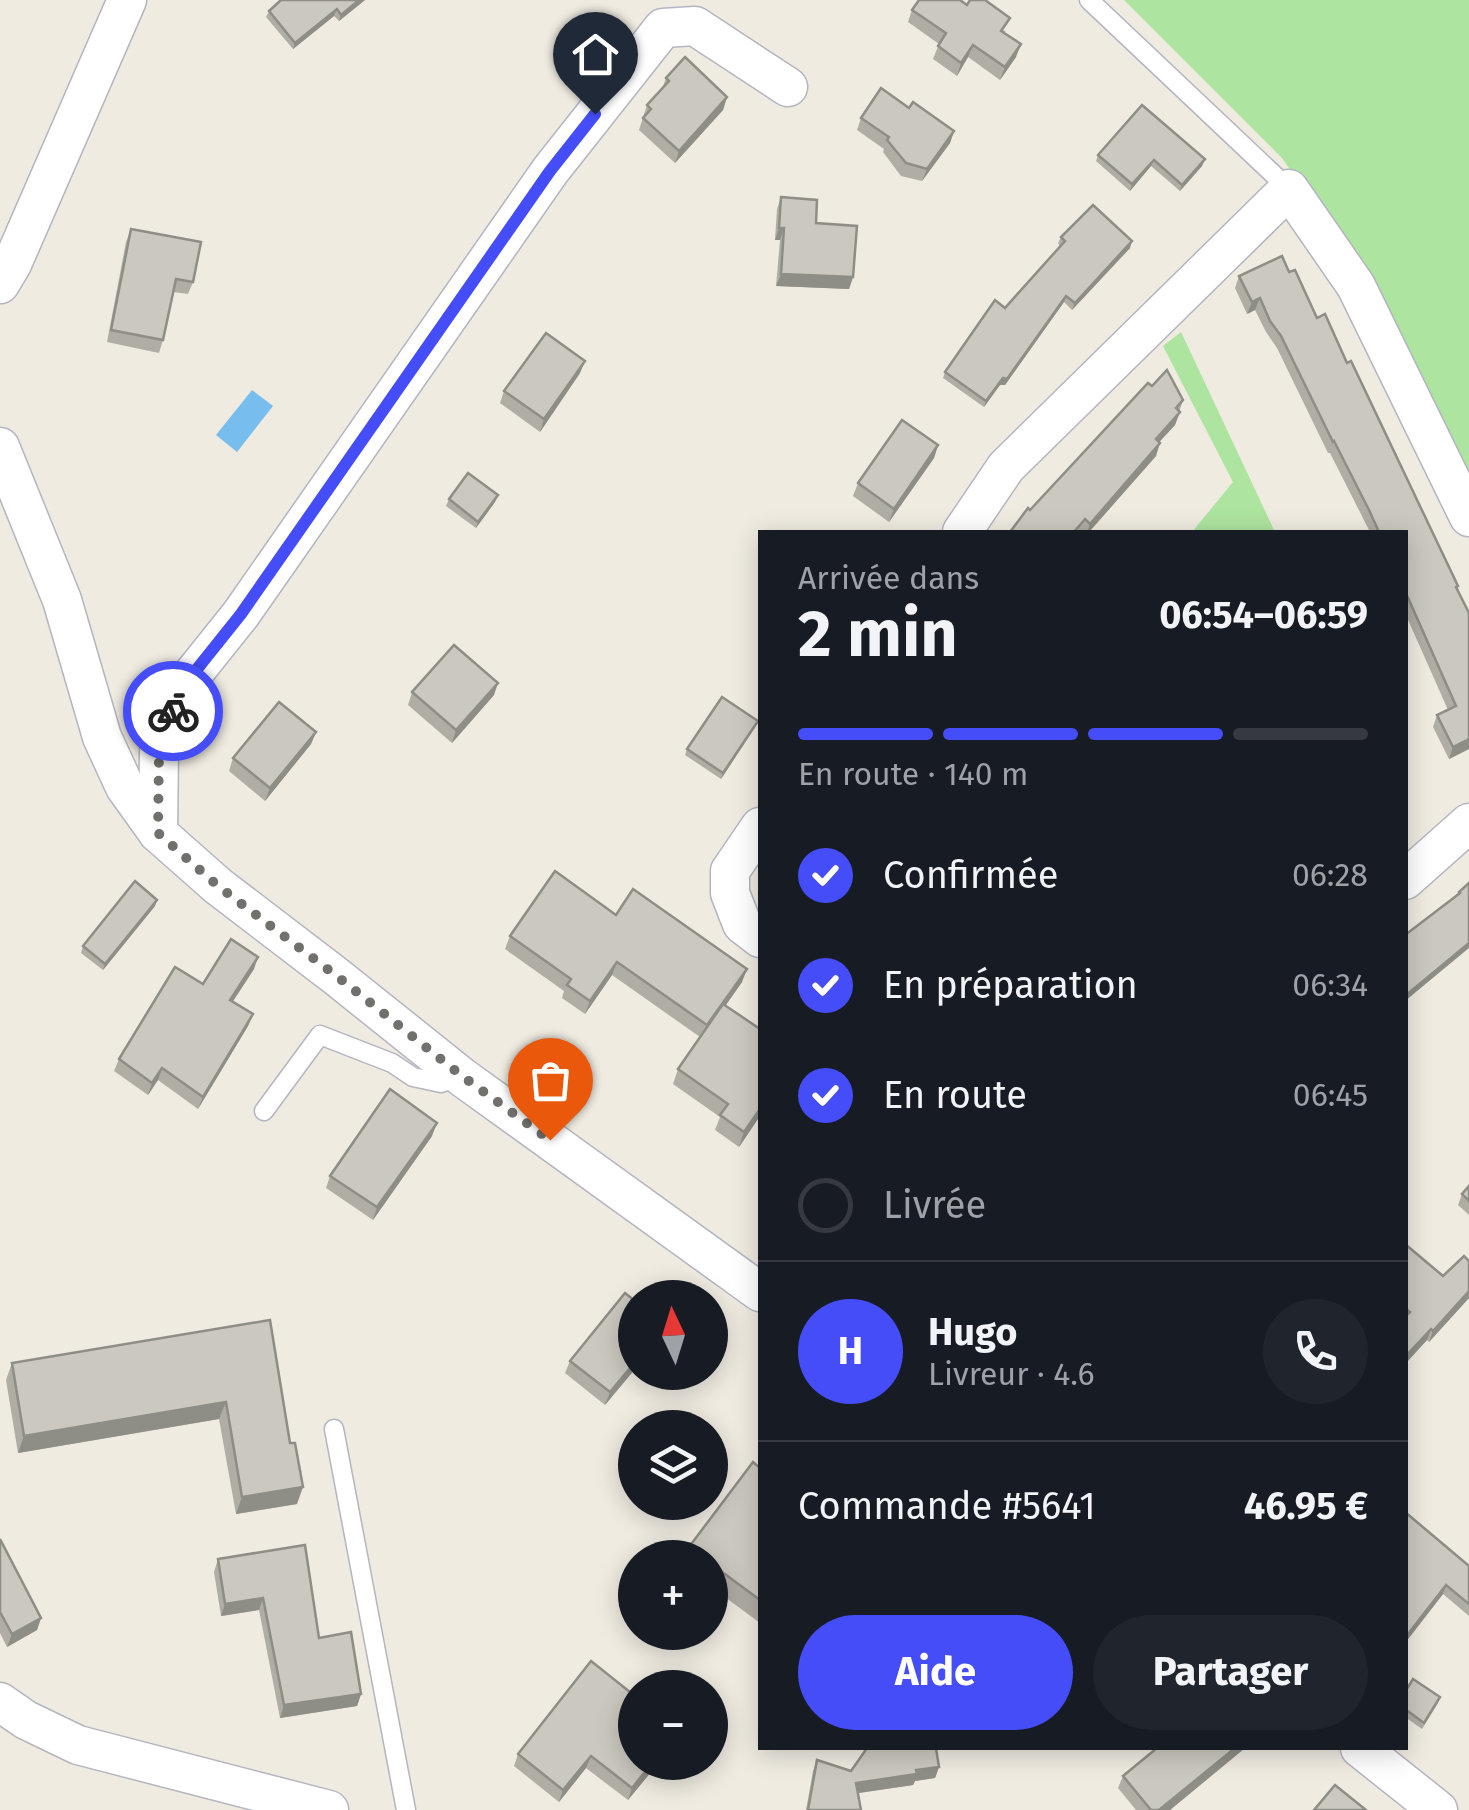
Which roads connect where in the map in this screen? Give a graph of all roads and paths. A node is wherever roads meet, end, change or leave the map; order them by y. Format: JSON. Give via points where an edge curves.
{"nodes":[{"id":1,"x":127,"y":0,"type":"edge"},
{"id":2,"x":1089,"y":0,"type":"edge"},
{"id":3,"x":788,"y":87,"type":"dead end"},
{"id":4,"x":1289,"y":189,"type":"junction"},
{"id":5,"x":0,"y":284,"type":"edge"},
{"id":6,"x":0,"y":447,"type":"edge"},
{"id":7,"x":1469,"y":517,"type":"edge"},
{"id":8,"x":963,"y":530,"type":"edge"},
{"id":9,"x":1469,"y":823,"type":"edge"},
{"id":10,"x":758,"y":830,"type":"edge"},
{"id":11,"x":158,"y":833,"type":"junction"},
{"id":12,"x":1408,"y":877,"type":"edge"},
{"id":13,"x":758,"y":936,"type":"edge"},
{"id":14,"x":462,"y":1076,"type":"junction"},
{"id":15,"x":264,"y":1111,"type":"dead end"},
{"id":16,"x":758,"y":1291,"type":"edge"},
{"id":17,"x":334,"y":1428,"type":"dead end"},
{"id":18,"x":0,"y":1702,"type":"edge"},
{"id":19,"x":1363,"y":1750,"type":"edge"},
{"id":20,"x":330,"y":1810,"type":"edge"},
{"id":21,"x":406,"y":1810,"type":"edge"},
{"id":22,"x":1438,"y":1810,"type":"edge"}],
"edges":[{"from":1,"to":5,"type":"street"},
{"from":2,"to":4,"type":"lane"},
{"from":3,"to":11,"type":"street","via":[[695,26],[663,28],[550,171],[241,614],[181,689],[159,752]]},
{"from":4,"to":7,"type":"street","via":[[1356,286]]},
{"from":4,"to":8,"type":"street","via":[[1006,467]]},
{"from":6,"to":11,"type":"street","via":[[62,600],[102,737],[125,787]]},
{"from":9,"to":12,"type":"street"},
{"from":10,"to":13,"type":"street","via":[[730,871],[730,893],[742,924]]},
{"from":11,"to":14,"type":"street"},
{"from":14,"to":15,"type":"lane","via":[[440,1083],[413,1077],[392,1062],[320,1035]]},
{"from":14,"to":16,"type":"street"},
{"from":17,"to":21,"type":"lane"},
{"from":18,"to":20,"type":"street","via":[[78,1745]]},
{"from":19,"to":22,"type":"street"}]}
